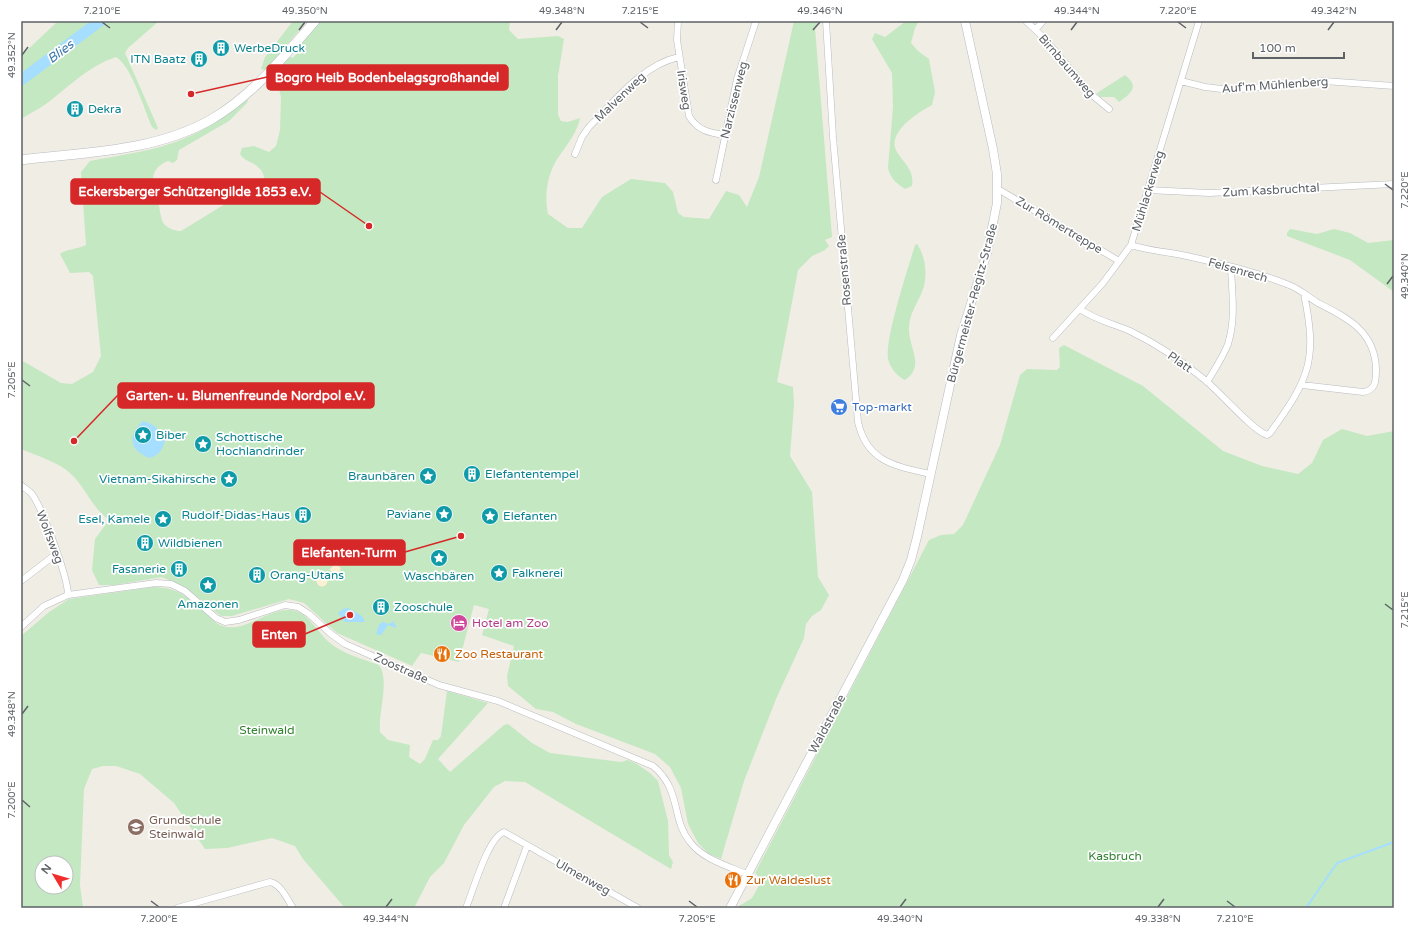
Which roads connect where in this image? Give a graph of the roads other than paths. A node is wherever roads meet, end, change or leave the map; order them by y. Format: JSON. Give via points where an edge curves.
{"nodes":[{"id":1,"x":315,"y":21,"type":"edge"},
{"id":2,"x":678,"y":21,"type":"edge"},
{"id":3,"x":756,"y":21,"type":"edge"},
{"id":4,"x":826,"y":21,"type":"edge"},
{"id":5,"x":965,"y":21,"type":"edge"},
{"id":6,"x":1026,"y":21,"type":"edge"},
{"id":7,"x":1043,"y":21,"type":"edge"},
{"id":8,"x":1199,"y":21,"type":"edge"},
{"id":9,"x":1036,"y":29,"type":"junction"},
{"id":10,"x":679,"y":57,"type":"junction"},
{"id":11,"x":1181,"y":81,"type":"junction"},
{"id":12,"x":1394,"y":86,"type":"edge"},
{"id":13,"x":1109,"y":109,"type":"dead end"},
{"id":14,"x":725,"y":135,"type":"junction"},
{"id":15,"x":575,"y":154,"type":"dead end"},
{"id":16,"x":21,"y":160,"type":"edge"},
{"id":17,"x":716,"y":180,"type":"dead end"},
{"id":18,"x":1394,"y":184,"type":"edge"},
{"id":19,"x":998,"y":189,"type":"junction"},
{"id":20,"x":1148,"y":190,"type":"junction"},
{"id":21,"x":1131,"y":245,"type":"junction"},
{"id":22,"x":1119,"y":261,"type":"junction"},
{"id":23,"x":1231,"y":267,"type":"junction"},
{"id":24,"x":1304,"y":294,"type":"junction"},
{"id":25,"x":1080,"y":309,"type":"junction"},
{"id":26,"x":1053,"y":338,"type":"dead end"},
{"id":27,"x":1207,"y":382,"type":"junction"},
{"id":28,"x":1302,"y":385,"type":"junction"},
{"id":29,"x":930,"y":474,"type":"junction"},
{"id":30,"x":21,"y":485,"type":"edge"},
{"id":31,"x":917,"y":537,"type":"joint"},
{"id":32,"x":56,"y":554,"type":"junction"},
{"id":33,"x":21,"y":581,"type":"edge"},
{"id":34,"x":68,"y":595,"type":"junction"},
{"id":35,"x":21,"y":627,"type":"edge"},
{"id":36,"x":527,"y":846,"type":"junction"},
{"id":37,"x":749,"y":875,"type":"junction"},
{"id":38,"x":177,"y":908,"type":"edge"},
{"id":39,"x":293,"y":908,"type":"edge"},
{"id":40,"x":466,"y":908,"type":"edge"},
{"id":41,"x":504,"y":908,"type":"edge"},
{"id":42,"x":638,"y":908,"type":"edge"},
{"id":43,"x":730,"y":908,"type":"edge"}],
"edges":[{"from":1,"to":16,"type":"main road","via":[[268,74],[212,119],[175,136],[126,148]]},
{"from":2,"to":10,"type":"street","name":"Irisweg"},
{"from":3,"to":14,"type":"street","name":"Narzissenweg","via":[[737,79]]},
{"from":4,"to":29,"type":"street","name":"Rosenstraße","via":[[858,422],[864,442],[874,454],[895,465]]},
{"from":5,"to":19,"type":"street","name":"Bürgermeister-Regitz-Straße","via":[[994,149]]},
{"from":6,"to":9,"type":"street","name":"Birnbaumweg"},
{"from":7,"to":9,"type":"street"},
{"from":8,"to":11,"type":"street","name":"Mühlackerweg"},
{"from":9,"to":13,"type":"street","name":"Birnbaumweg","via":[[1091,94]]},
{"from":10,"to":14,"type":"street","name":"Irisweg","via":[[686,107],[692,122],[704,131]]},
{"from":10,"to":15,"type":"street","name":"Malvenweg","via":[[660,62],[644,74],[589,127]]},
{"from":11,"to":12,"type":"street","name":"Auf'm Mühlenberg","via":[[1230,90],[1324,81]]},
{"from":11,"to":20,"type":"street","name":"Mühlackerweg"},
{"from":14,"to":17,"type":"street","name":"Narzissenweg"},
{"from":18,"to":20,"type":"street","name":"Zum Kasbruchtal","via":[[1224,192]]},
{"from":19,"to":22,"type":"street","name":"Zur Römertreppe"},
{"from":19,"to":29,"type":"street","name":"Bürgermeister-Regitz-Straße","via":[[989,248],[961,335]]},
{"from":20,"to":21,"type":"street","name":"Mühlackerweg"},
{"from":21,"to":22,"type":"street","name":"Mühlackerweg"},
{"from":21,"to":23,"type":"street","name":"Felsenrech"},
{"from":22,"to":25,"type":"street","name":"Mühlackerweg"},
{"from":23,"to":24,"type":"street","name":"Felsenrech","via":[[1289,285]]},
{"from":23,"to":27,"type":"street","via":[[1232,329],[1221,360]]},
{"from":24,"to":28,"type":"street","via":[[1310,326],[1310,348],[1308,369]]},
{"from":24,"to":28,"type":"street","name":"Felsenrech","via":[[1354,323],[1369,342],[1376,365],[1374,387],[1363,392]]},
{"from":25,"to":26,"type":"street","name":"Mühlackerweg"},
{"from":25,"to":27,"type":"street","name":"Platt","via":[[1147,340]]},
{"from":27,"to":28,"type":"street","name":"Platt","via":[[1250,422],[1267,434],[1291,405]]},
{"from":29,"to":31,"type":"street","name":"Bürgermeister-Regitz-Straße"},
{"from":30,"to":32,"type":"street","name":"Wolfsweg","via":[[35,500]]},
{"from":31,"to":37,"type":"street","name":"Waldstraße","via":[[903,580]]},
{"from":32,"to":33,"type":"street"},
{"from":32,"to":34,"type":"street","name":"Wolfsweg","via":[[67,582]]},
{"from":34,"to":35,"type":"street","name":"Zoostraße","via":[[44,606]]},
{"from":34,"to":37,"type":"street","name":"Zoostraße","via":[[156,583],[171,584],[185,591],[216,618],[225,622],[285,605],[298,607],[345,644],[439,685],[498,701],[653,766],[668,782],[684,833],[690,842],[710,858]]},
{"from":36,"to":40,"type":"street","name":"Ulmenweg","via":[[504,832],[495,838],[488,848]]},
{"from":36,"to":41,"type":"street"},
{"from":36,"to":42,"type":"street","name":"Ulmenweg"},
{"from":37,"to":43,"type":"street","name":"Waldstraße"},
{"from":38,"to":39,"type":"street","via":[[270,882],[279,887]]}]}
